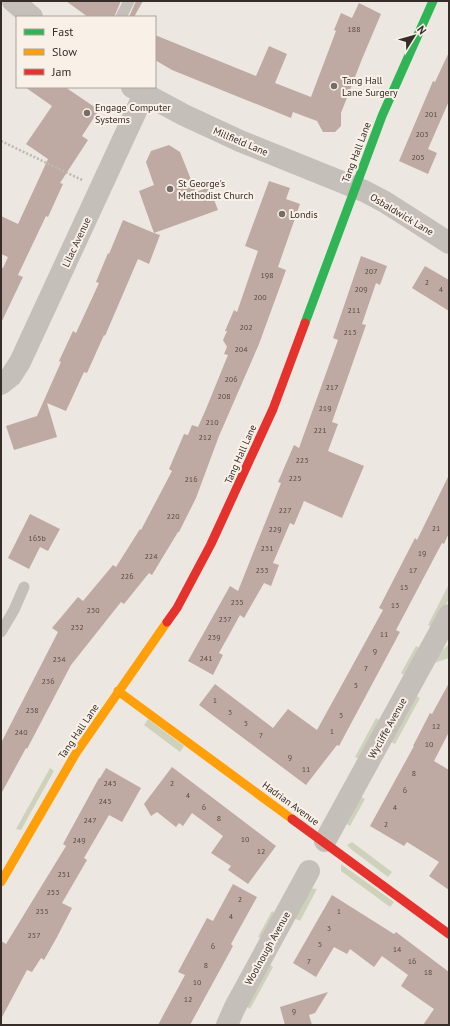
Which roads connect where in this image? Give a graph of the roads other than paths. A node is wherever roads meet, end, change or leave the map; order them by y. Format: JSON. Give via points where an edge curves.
{"nodes":[{"id":1,"x":14,"y":1,"type":"edge"},
{"id":2,"x":129,"y":1,"type":"edge"},
{"id":3,"x":434,"y":1,"type":"edge"},
{"id":4,"x":31,"y":16,"type":"edge"},
{"id":5,"x":122,"y":16,"type":"edge"},
{"id":6,"x":138,"y":91,"type":"edge"},
{"id":7,"x":354,"y":188,"type":"junction"},
{"id":8,"x":449,"y":243,"type":"edge"},
{"id":9,"x":1,"y":384,"type":"edge"},
{"id":10,"x":24,"y":587,"type":"dead end"},
{"id":11,"x":449,"y":615,"type":"edge"},
{"id":12,"x":1,"y":632,"type":"edge"},
{"id":13,"x":118,"y":691,"type":"junction"},
{"id":14,"x":325,"y":841,"type":"junction"},
{"id":15,"x":309,"y":871,"type":"dead end"},
{"id":16,"x":1,"y":882,"type":"edge"},
{"id":17,"x":449,"y":934,"type":"edge"},
{"id":18,"x":227,"y":1025,"type":"edge"}],
"edges":[{"from":1,"to":4,"type":"street"},
{"from":2,"to":5,"type":"lane"},
{"from":3,"to":7,"type":"street","name":"Tang Hall Lane","via":[[382,116]]},
{"from":6,"to":7,"type":"street","name":"Millfield Lane","via":[[240,141]]},
{"from":6,"to":9,"type":"street","name":"Lilac Avenue","via":[[100,189],[20,362],[11,376]]},
{"from":7,"to":8,"type":"street","name":"Osbaldwick Lane","via":[[385,202]]},
{"from":7,"to":13,"type":"street","name":"Tang Hall Lane","via":[[273,409],[211,544],[177,608]]},
{"from":10,"to":12,"type":"lane"},
{"from":11,"to":14,"type":"street","name":"Wycliffe Avenue"},
{"from":13,"to":14,"type":"street","name":"Hadrian Avenue"},
{"from":13,"to":16,"type":"street","name":"Tang Hall Lane","via":[[76,753]]},
{"from":14,"to":17,"type":"street","name":"Hadrian Avenue"},
{"from":15,"to":18,"type":"street","name":"Woolnough Avenue"}]}
